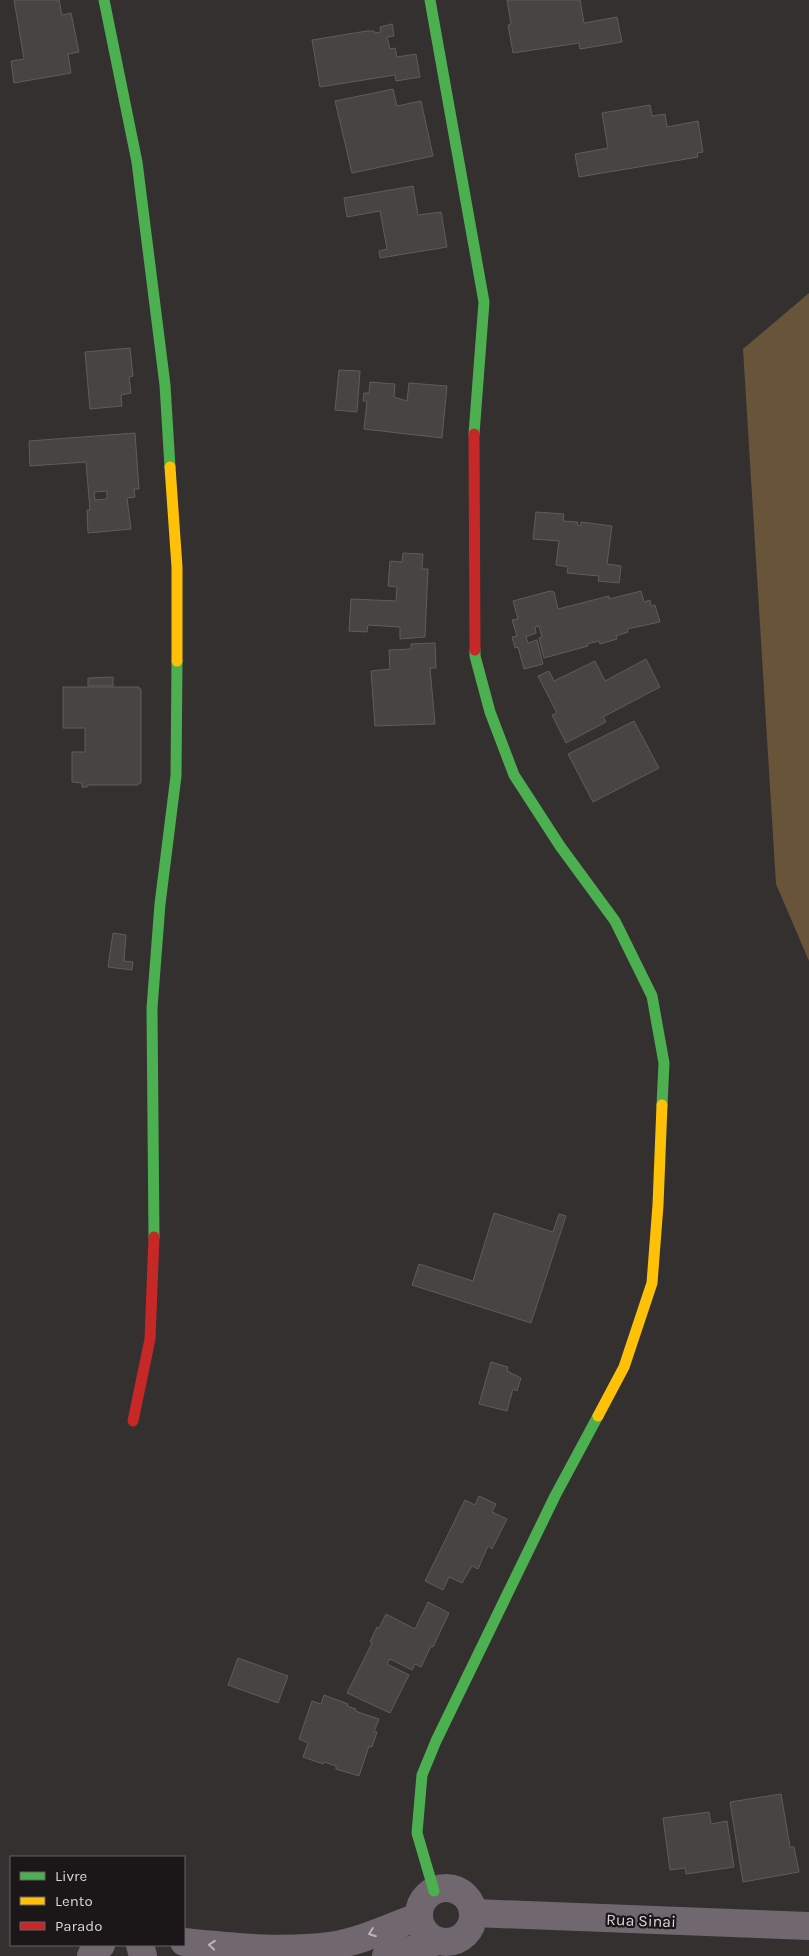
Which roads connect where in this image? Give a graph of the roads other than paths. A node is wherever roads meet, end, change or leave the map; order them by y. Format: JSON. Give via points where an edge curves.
{"nodes":[{"id":1,"x":104,"y":0,"type":"edge"},
{"id":2,"x":430,"y":0,"type":"edge"},
{"id":3,"x":133,"y":1421,"type":"dead end"},
{"id":4,"x":434,"y":1891,"type":"junction"},
{"id":5,"x":473,"y":1913,"type":"junction"},
{"id":6,"x":418,"y":1917,"type":"junction"},
{"id":7,"x":809,"y":1926,"type":"edge"},
{"id":8,"x":185,"y":1942,"type":"edge"},
{"id":9,"x":99,"y":1946,"type":"edge"},
{"id":10,"x":453,"y":1946,"type":"edge"},
{"id":11,"x":251,"y":1952,"type":"edge"},
{"id":12,"x":91,"y":1956,"type":"edge"},
{"id":13,"x":386,"y":1956,"type":"edge"}],
"edges":[{"from":1,"to":3,"type":"street","via":[[137,162],[165,386],[178,567],[176,776],[160,904],[152,1008],[154,1245],[150,1339]]},
{"from":2,"to":4,"type":"street","via":[[484,302],[474,439],[475,656],[490,712],[514,775],[560,846],[615,921],[652,996],[664,1063],[652,1283],[624,1367],[555,1496],[422,1775],[417,1833]]},
{"from":4,"to":5,"type":"street","via":[[444,1888],[464,1895],[471,1903]]},
{"from":4,"to":6,"type":"street","via":[[420,1907]]},
{"from":5,"to":7,"type":"street","name":"Rua Sinai"},
{"from":5,"to":10,"type":"street","via":[[472,1924],[466,1934]]},
{"from":6,"to":10,"type":"street","via":[[428,1936]]},
{"from":6,"to":11,"type":"street","one_way":true,"via":[[331,1946]]},
{"from":11,"to":8,"type":"street","one_way":true},
{"from":9,"to":12,"type":"street"},
{"from":10,"to":13,"type":"street","via":[[418,1948]]}]}
